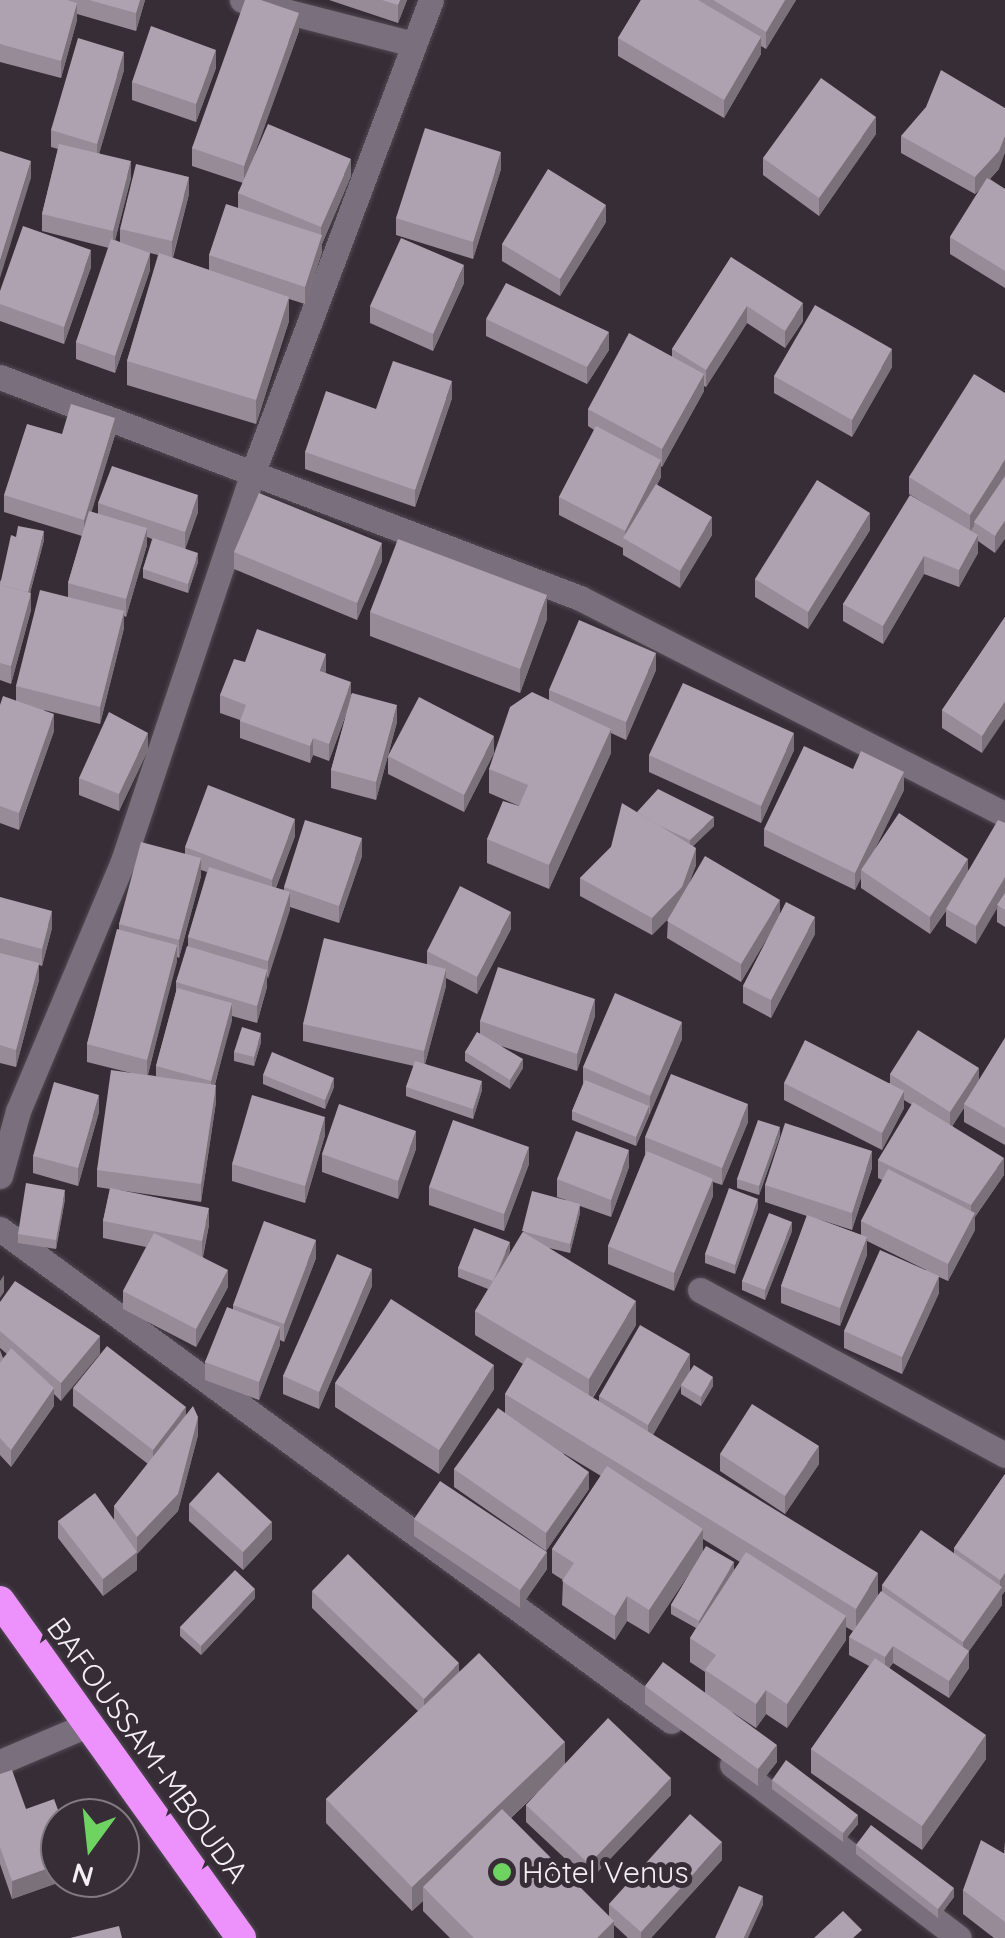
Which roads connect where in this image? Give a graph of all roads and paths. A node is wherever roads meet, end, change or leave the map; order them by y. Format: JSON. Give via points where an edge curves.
{"nodes":[{"id":1,"x":242,"y":0,"type":"edge"},
{"id":2,"x":431,"y":0,"type":"edge"},
{"id":3,"x":413,"y":44,"type":"junction"},
{"id":4,"x":0,"y":377,"type":"edge"},
{"id":5,"x":253,"y":472,"type":"junction"},
{"id":6,"x":1005,"y":815,"type":"edge"},
{"id":7,"x":0,"y":1176,"type":"edge"},
{"id":8,"x":0,"y":1229,"type":"edge"},
{"id":9,"x":700,"y":1290,"type":"dead end"},
{"id":10,"x":1005,"y":1455,"type":"edge"},
{"id":11,"x":0,"y":1601,"type":"edge"},
{"id":12,"x":86,"y":1726,"type":"junction"},
{"id":13,"x":0,"y":1762,"type":"edge"},
{"id":14,"x":241,"y":1938,"type":"edge"},
{"id":15,"x":958,"y":1938,"type":"edge"}],
"edges":[{"from":1,"to":3,"type":"street"},
{"from":2,"to":3,"type":"street"},
{"from":3,"to":5,"type":"street"},
{"from":4,"to":5,"type":"street"},
{"from":5,"to":6,"type":"street","via":[[580,598]]},
{"from":5,"to":7,"type":"street","via":[[175,714],[18,1111]]},
{"from":8,"to":15,"type":"street"},
{"from":9,"to":10,"type":"street"},
{"from":11,"to":12,"type":"highway","name":"BAFOUSSAM-MBOUDA"},
{"from":12,"to":13,"type":"street"},
{"from":12,"to":14,"type":"highway","name":"BAFOUSSAM-MBOUDA"}]}
